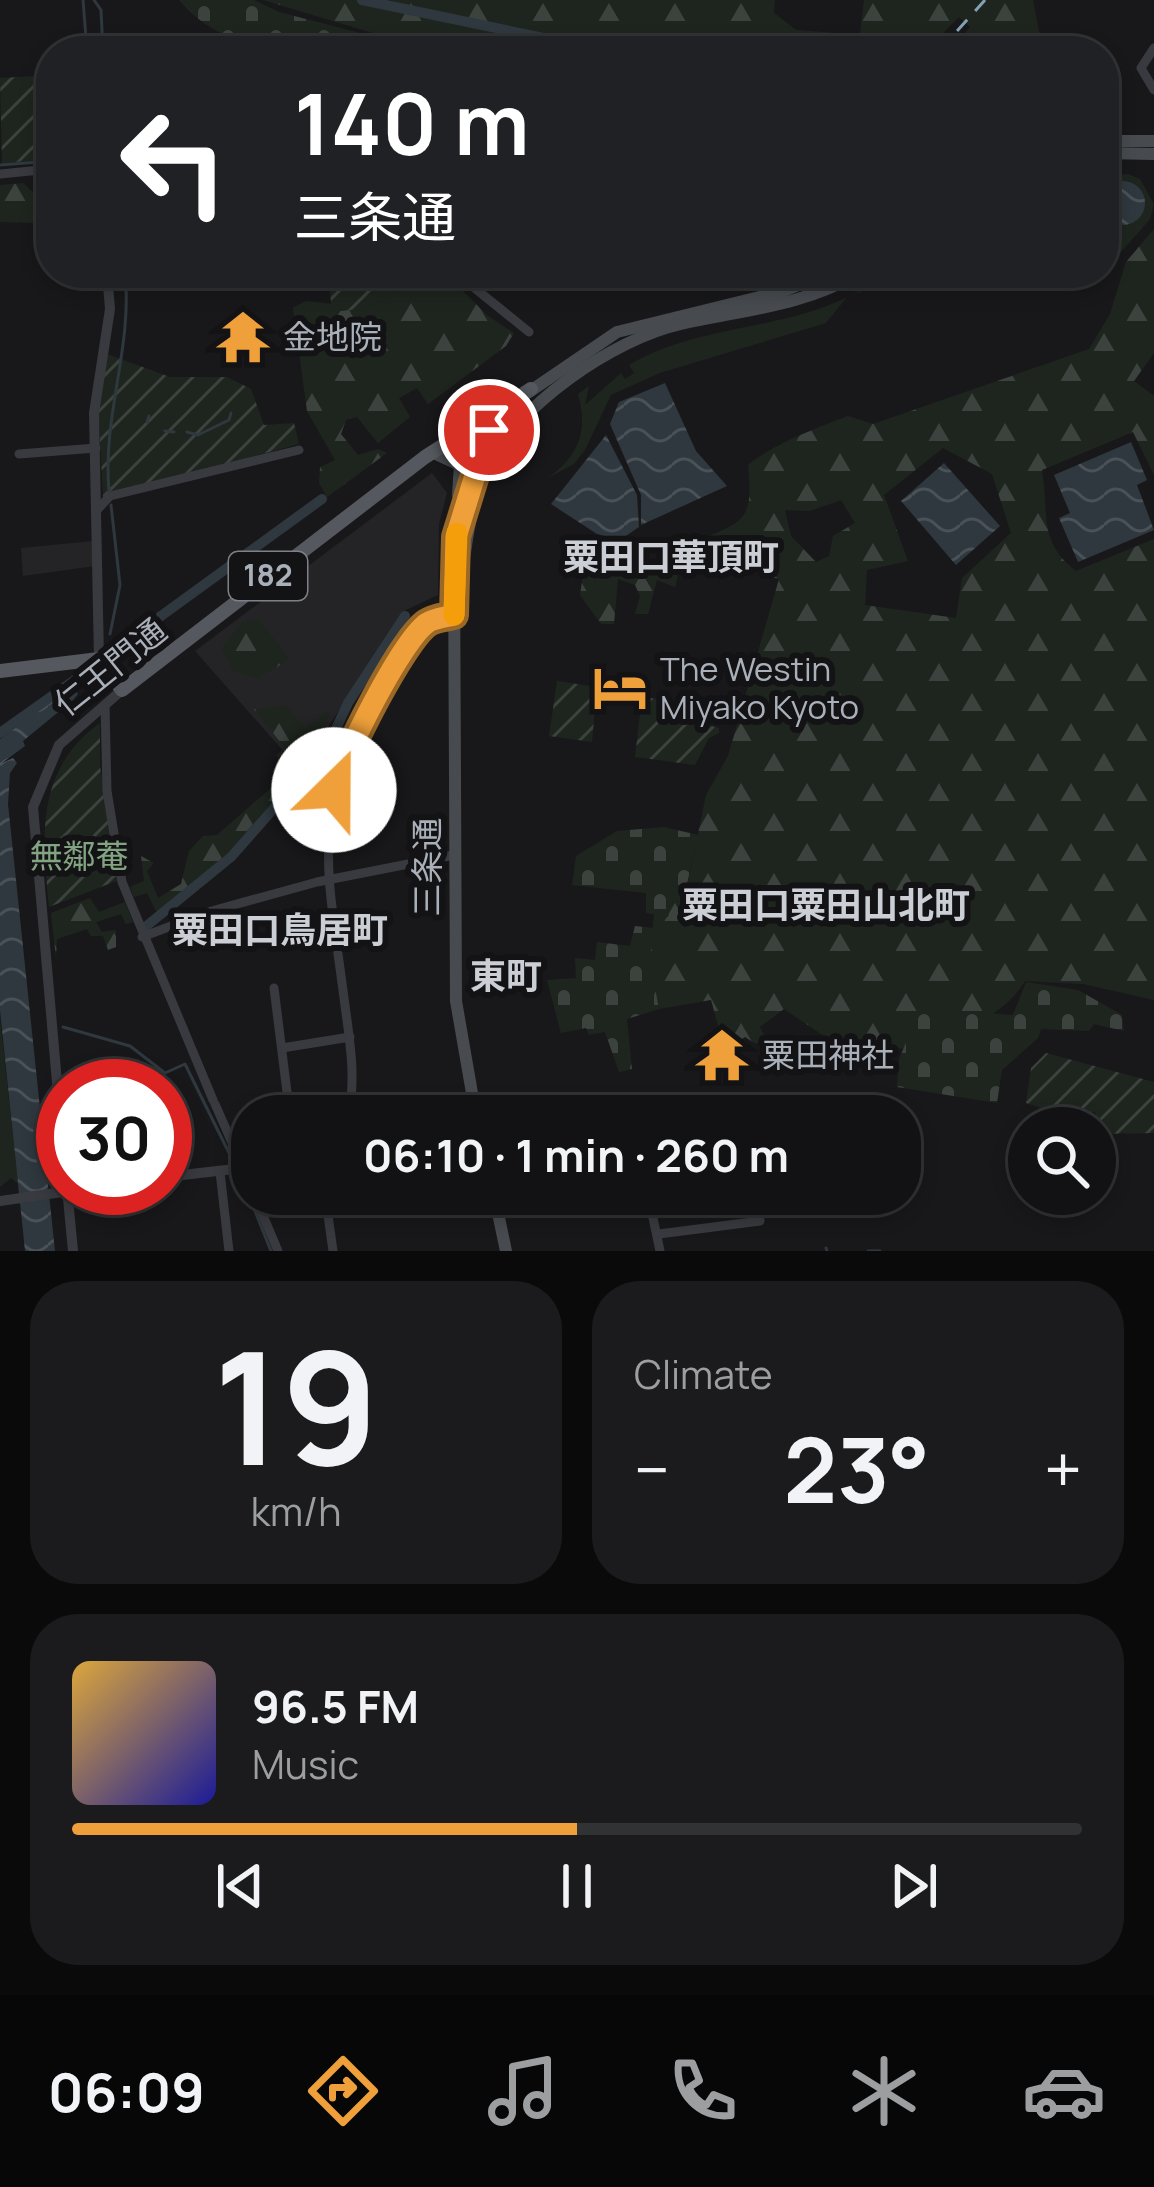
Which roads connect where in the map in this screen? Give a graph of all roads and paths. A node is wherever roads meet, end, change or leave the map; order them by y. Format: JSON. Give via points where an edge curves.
{"nodes":[{"id":1,"x":1154,"y":48,"type":"edge"},
{"id":2,"x":1154,"y":90,"type":"edge"},
{"id":3,"x":1119,"y":141,"type":"edge"},
{"id":4,"x":1154,"y":141,"type":"edge"},
{"id":5,"x":1119,"y":153,"type":"edge"},
{"id":6,"x":1154,"y":154,"type":"edge"},
{"id":7,"x":36,"y":171,"type":"edge"},
{"id":8,"x":0,"y":174,"type":"edge"},
{"id":9,"x":108,"y":288,"type":"edge"},
{"id":10,"x":475,"y":288,"type":"edge"},
{"id":11,"x":791,"y":288,"type":"edge"},
{"id":12,"x":826,"y":288,"type":"edge"},
{"id":13,"x":529,"y":332,"type":"dead end"},
{"id":14,"x":621,"y":344,"type":"junction"},
{"id":15,"x":531,"y":389,"type":"junction"},
{"id":16,"x":496,"y":420,"type":"junction"},
{"id":17,"x":96,"y":448,"type":"junction"},
{"id":18,"x":298,"y":450,"type":"dead end"},
{"id":19,"x":19,"y":454,"type":"dead end"},
{"id":20,"x":438,"y":455,"type":"junction"},
{"id":21,"x":417,"y":466,"type":"junction"},
{"id":22,"x":98,"y":509,"type":"junction"},
{"id":23,"x":454,"y":615,"type":"junction"},
{"id":24,"x":99,"y":659,"type":"junction"},
{"id":25,"x":0,"y":671,"type":"edge"},
{"id":26,"x":122,"y":690,"type":"junction"},
{"id":27,"x":105,"y":703,"type":"junction"},
{"id":28,"x":454,"y":855,"type":"junction"},
{"id":29,"x":328,"y":881,"type":"junction"},
{"id":30,"x":142,"y":937,"type":"junction"},
{"id":31,"x":274,"y":988,"type":"dead end"},
{"id":32,"x":350,"y":1037,"type":"junction"},
{"id":33,"x":282,"y":1048,"type":"junction"},
{"id":34,"x":54,"y":1059,"type":"edge"},
{"id":35,"x":288,"y":1095,"type":"edge"},
{"id":36,"x":353,"y":1095,"type":"edge"},
{"id":37,"x":472,"y":1095,"type":"edge"},
{"id":38,"x":231,"y":1135,"type":"edge"},
{"id":39,"x":231,"y":1170,"type":"edge"},
{"id":40,"x":220,"y":1172,"type":"junction"},
{"id":41,"x":192,"y":1175,"type":"edge"},
{"id":42,"x":36,"y":1197,"type":"edge"},
{"id":43,"x":0,"y":1201,"type":"edge"},
{"id":44,"x":69,"y":1215,"type":"edge"},
{"id":45,"x":263,"y":1215,"type":"edge"},
{"id":46,"x":328,"y":1215,"type":"edge"},
{"id":47,"x":498,"y":1215,"type":"edge"},
{"id":48,"x":654,"y":1215,"type":"edge"},
{"id":49,"x":759,"y":1215,"type":"edge"},
{"id":50,"x":659,"y":1234,"type":"junction"},
{"id":51,"x":73,"y":1251,"type":"edge"},
{"id":52,"x":229,"y":1251,"type":"edge"},
{"id":53,"x":277,"y":1251,"type":"edge"},
{"id":54,"x":333,"y":1251,"type":"edge"},
{"id":55,"x":506,"y":1251,"type":"edge"},
{"id":56,"x":660,"y":1251,"type":"edge"}],
"edges":[{"from":1,"to":2,"type":"street","via":[[1141,68]]},
{"from":3,"to":4,"type":"main road"},
{"from":5,"to":6,"type":"main road"},
{"from":7,"to":8,"type":"street"},
{"from":9,"to":17,"type":"street"},
{"from":10,"to":13,"type":"street"},
{"from":11,"to":15,"type":"main road","name":"三条通","via":[[617,332]]},
{"from":12,"to":14,"type":"main road","name":"三条通"},
{"from":14,"to":16,"type":"main road"},
{"from":14,"to":23,"type":"main road","name":"三条通","via":[[532,410],[493,456],[475,504]]},
{"from":15,"to":16,"type":"main road","name":"三条通"},
{"from":15,"to":21,"type":"main road","name":"仁王門通","number":"182"},
{"from":16,"to":20,"type":"main road","number":"182"},
{"from":16,"to":23,"type":"main road","name":"三条通","via":[[460,517]]},
{"from":17,"to":19,"type":"street"},
{"from":17,"to":22,"type":"street"},
{"from":18,"to":22,"type":"street","via":[[110,496]]},
{"from":20,"to":21,"type":"main road","number":"182"},
{"from":20,"to":23,"type":"main road","via":[[462,469],[450,545]]},
{"from":21,"to":26,"type":"main road","name":"仁王門通","number":"182"},
{"from":22,"to":24,"type":"street"},
{"from":23,"to":28,"type":"main road","name":"三条通"},
{"from":23,"to":29,"type":"street","via":[[431,620],[416,635],[351,747],[330,809]]},
{"from":24,"to":25,"type":"main road"},
{"from":24,"to":26,"type":"main road"},
{"from":26,"to":27,"type":"street","name":"仁王門通"},
{"from":27,"to":30,"type":"street","via":[[114,846]]},
{"from":27,"to":34,"type":"street","name":"仁王門通","via":[[53,753],[32,817]]},
{"from":28,"to":29,"type":"street"},
{"from":28,"to":37,"type":"main road","name":"三条通","via":[[456,1001]]},
{"from":29,"to":30,"type":"street"},
{"from":29,"to":32,"type":"street"},
{"from":30,"to":38,"type":"street"},
{"from":31,"to":33,"type":"street"},
{"from":32,"to":33,"type":"street"},
{"from":32,"to":36,"type":"street"},
{"from":33,"to":35,"type":"street"},
{"from":39,"to":40,"type":"street"},
{"from":40,"to":41,"type":"street"},
{"from":40,"to":52,"type":"street"},
{"from":42,"to":43,"type":"street"},
{"from":44,"to":51,"type":"street"},
{"from":45,"to":53,"type":"street"},
{"from":46,"to":54,"type":"street"},
{"from":47,"to":55,"type":"main road"},
{"from":48,"to":50,"type":"street"},
{"from":49,"to":50,"type":"street","via":[[760,1221]]},
{"from":50,"to":56,"type":"street"}]}
